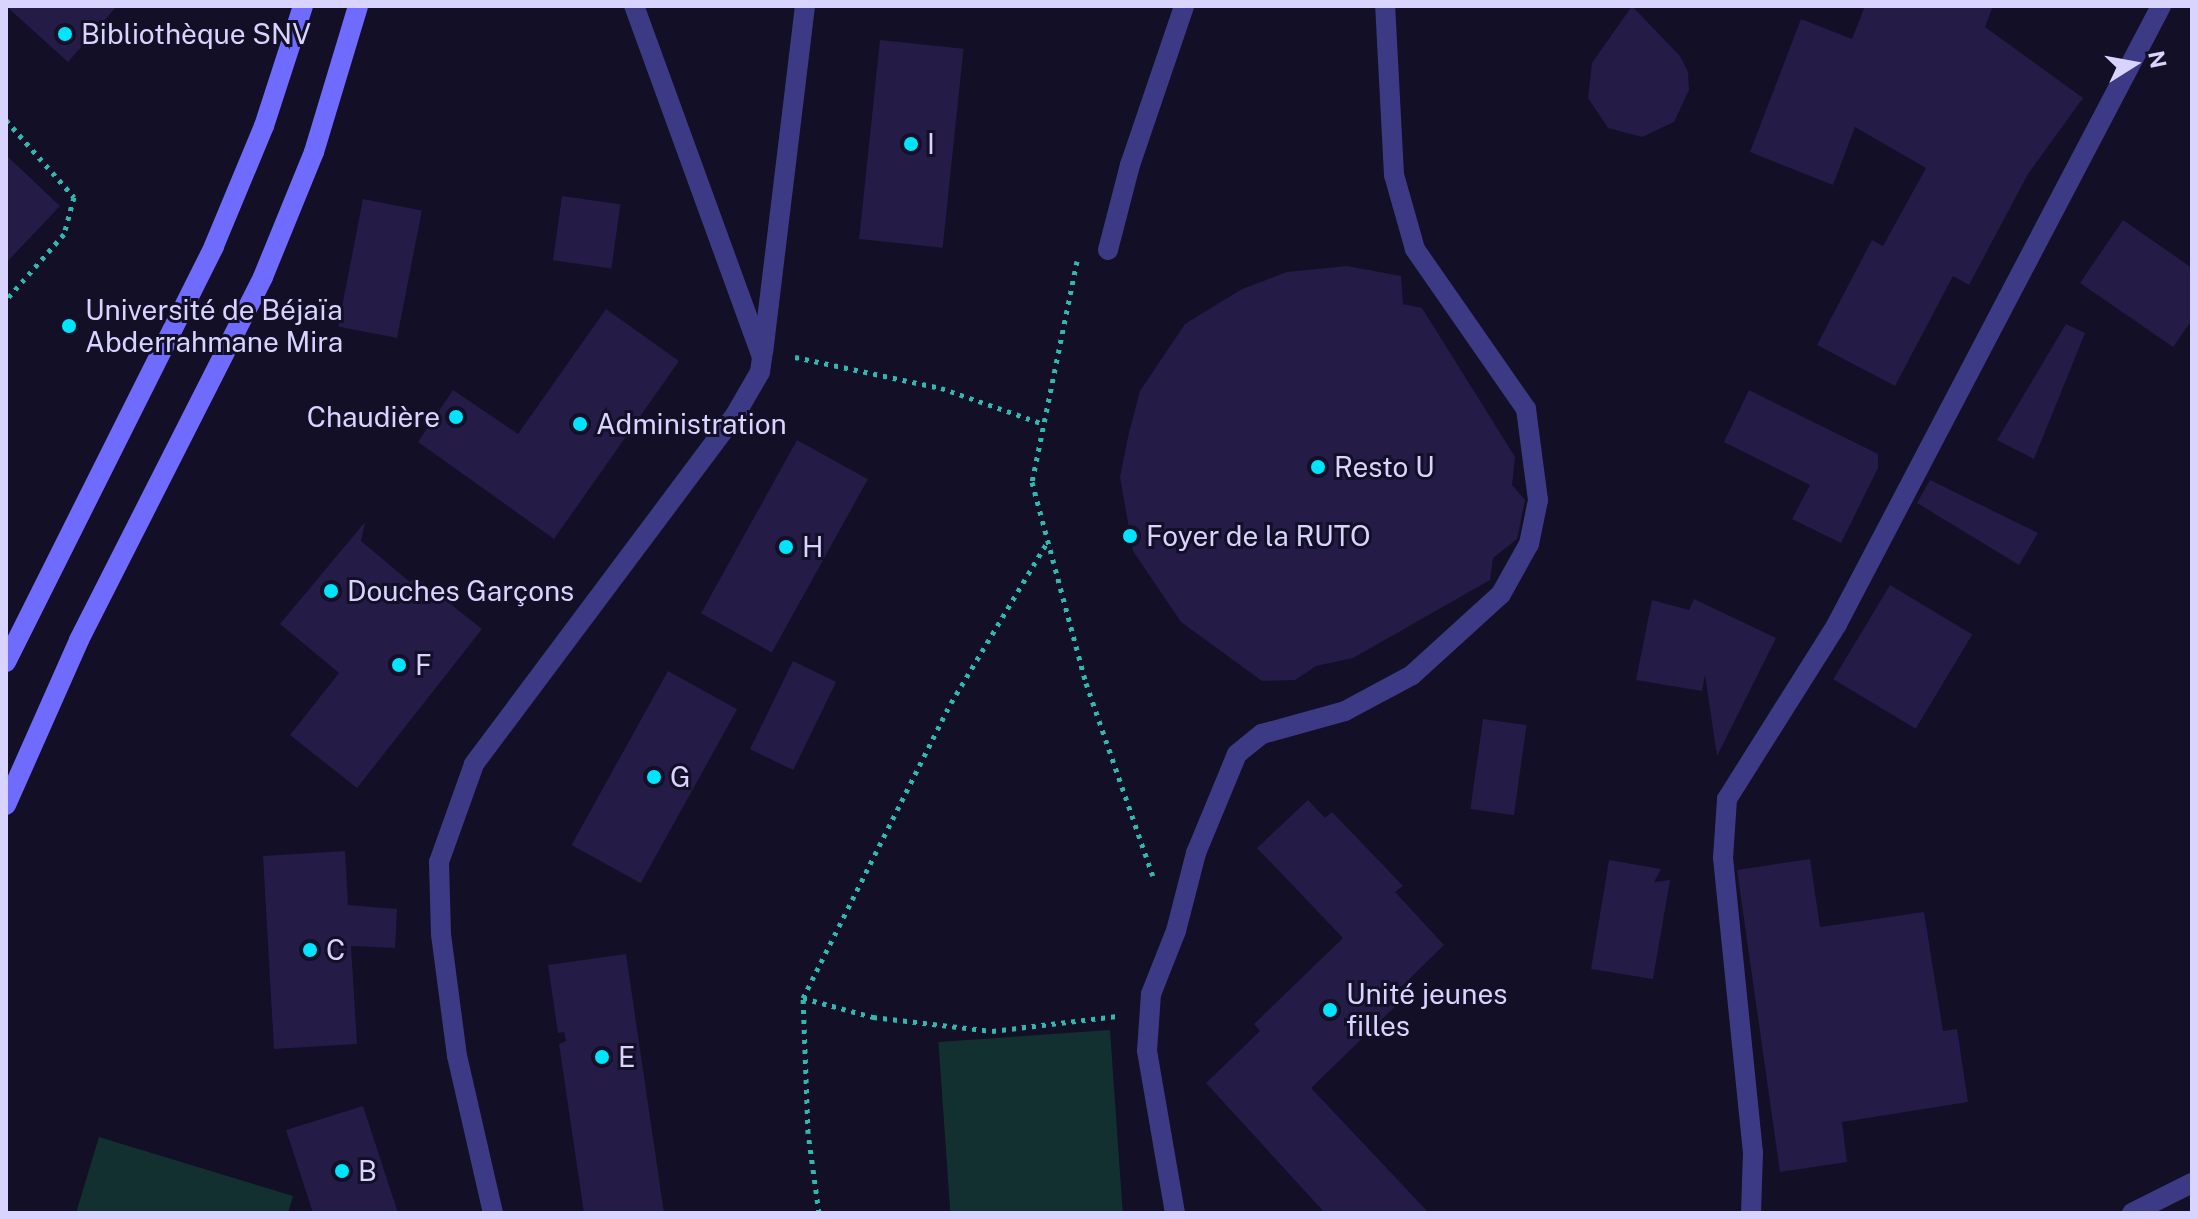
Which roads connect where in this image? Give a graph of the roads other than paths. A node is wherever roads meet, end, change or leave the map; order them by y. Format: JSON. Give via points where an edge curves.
{"nodes":[{"id":1,"x":303,"y":6,"type":"edge"},
{"id":2,"x":358,"y":6,"type":"edge"},
{"id":3,"x":634,"y":6,"type":"edge"},
{"id":4,"x":805,"y":6,"type":"edge"},
{"id":5,"x":1184,"y":6,"type":"edge"},
{"id":6,"x":1385,"y":6,"type":"edge"},
{"id":7,"x":2161,"y":6,"type":"edge"},
{"id":8,"x":1108,"y":250,"type":"dead end"},
{"id":9,"x":762,"y":357,"type":"junction"},
{"id":10,"x":6,"y":662,"type":"edge"},
{"id":11,"x":6,"y":805,"type":"edge"},
{"id":12,"x":2192,"y":1183,"type":"edge"},
{"id":13,"x":493,"y":1213,"type":"edge"},
{"id":14,"x":1175,"y":1213,"type":"edge"},
{"id":15,"x":1751,"y":1213,"type":"edge"},
{"id":16,"x":2132,"y":1213,"type":"edge"}],
"edges":[{"from":1,"to":10,"type":"street","via":[[264,126],[214,246]]},
{"from":2,"to":11,"type":"street","via":[[314,152],[263,277],[79,640]]},
{"from":3,"to":9,"type":"street"},
{"from":4,"to":9,"type":"street"},
{"from":5,"to":8,"type":"street","via":[[1130,165]]},
{"from":6,"to":14,"type":"street","via":[[1394,175],[1415,249],[1526,409],[1538,500],[1529,544],[1501,594],[1412,675],[1345,711],[1262,734],[1237,754],[1196,853],[1183,907],[1151,994],[1147,1051]]},
{"from":7,"to":15,"type":"street","via":[[1837,624],[1727,799],[1723,858],[1753,1153]]},
{"from":9,"to":13,"type":"street","via":[[760,372],[734,417],[474,764],[439,862],[441,934],[457,1056]]},
{"from":12,"to":16,"type":"street"}]}
